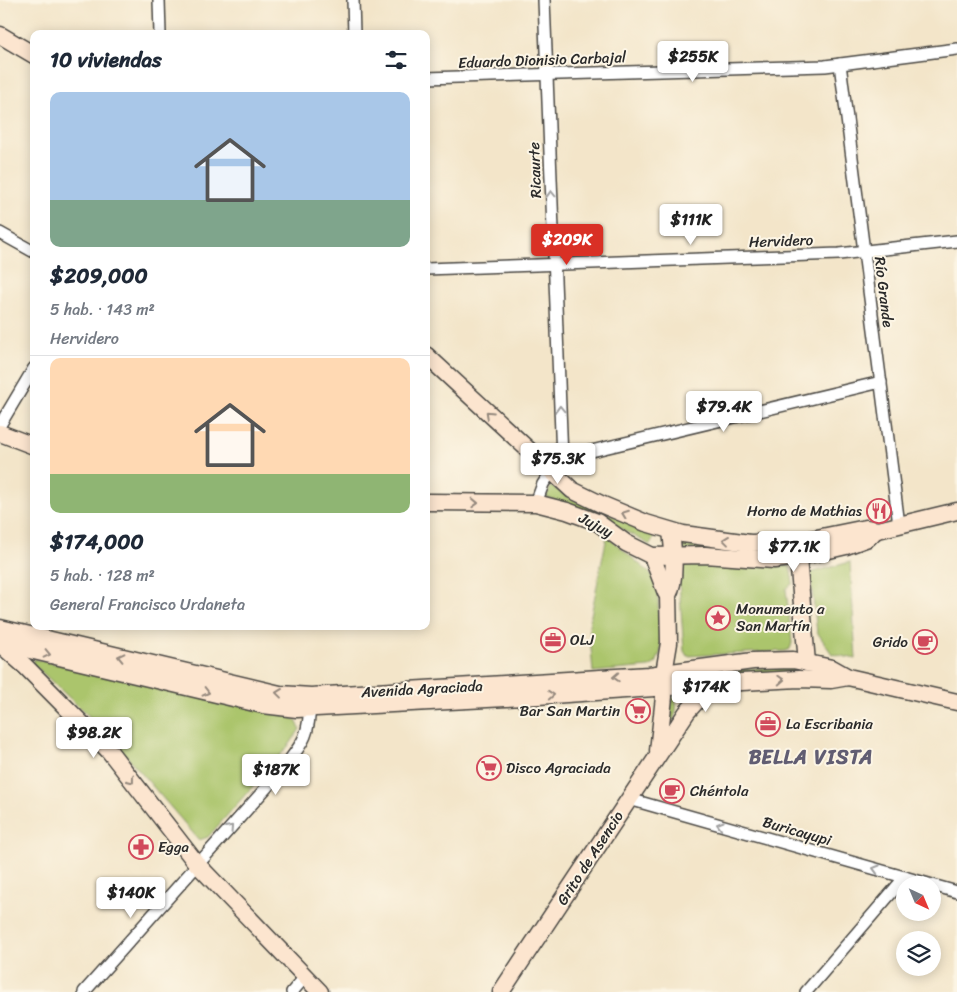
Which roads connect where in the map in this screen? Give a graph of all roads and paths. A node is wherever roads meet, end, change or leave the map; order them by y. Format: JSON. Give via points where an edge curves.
{"nodes":[{"id":1,"x":159,"y":0,"type":"edge"},
{"id":2,"x":353,"y":0,"type":"edge"},
{"id":3,"x":544,"y":0,"type":"edge"},
{"id":4,"x":160,"y":30,"type":"edge"},
{"id":5,"x":354,"y":30,"type":"edge"},
{"id":6,"x":0,"y":35,"type":"edge"},
{"id":7,"x":957,"y":49,"type":"edge"},
{"id":8,"x":30,"y":52,"type":"edge"},
{"id":9,"x":840,"y":64,"type":"junction"},
{"id":10,"x":547,"y":75,"type":"junction"},
{"id":11,"x":430,"y":78,"type":"edge"},
{"id":12,"x":0,"y":233,"type":"edge"},
{"id":13,"x":957,"y":241,"type":"edge"},
{"id":14,"x":30,"y":250,"type":"edge"},
{"id":15,"x":864,"y":252,"type":"junction"},
{"id":16,"x":554,"y":265,"type":"junction"},
{"id":17,"x":430,"y":269,"type":"edge"},
{"id":18,"x":430,"y":359,"type":"edge"},
{"id":19,"x":30,"y":375,"type":"edge"},
{"id":20,"x":881,"y":382,"type":"junction"},
{"id":21,"x":0,"y":425,"type":"edge"},
{"id":22,"x":0,"y":433,"type":"edge"},
{"id":23,"x":30,"y":444,"type":"edge"},
{"id":24,"x":562,"y":458,"type":"junction"},
{"id":25,"x":550,"y":472,"type":"junction"},
{"id":26,"x":430,"y":502,"type":"edge"},
{"id":27,"x":536,"y":503,"type":"junction"},
{"id":28,"x":957,"y":512,"type":"edge"},
{"id":29,"x":899,"y":524,"type":"junction"},
{"id":30,"x":671,"y":531,"type":"junction"},
{"id":31,"x":798,"y":549,"type":"junction"},
{"id":32,"x":674,"y":555,"type":"junction"},
{"id":33,"x":652,"y":556,"type":"junction"},
{"id":34,"x":668,"y":595,"type":"junction"},
{"id":35,"x":0,"y":628,"type":"edge"},
{"id":36,"x":0,"y":644,"type":"edge"},
{"id":37,"x":807,"y":663,"type":"junction"},
{"id":38,"x":848,"y":677,"type":"junction"},
{"id":39,"x":672,"y":679,"type":"junction"},
{"id":40,"x":712,"y":684,"type":"junction"},
{"id":41,"x":310,"y":702,"type":"junction"},
{"id":42,"x":957,"y":702,"type":"edge"},
{"id":43,"x":679,"y":725,"type":"junction"},
{"id":44,"x":657,"y":755,"type":"junction"},
{"id":45,"x":629,"y":799,"type":"junction"},
{"id":46,"x":197,"y":864,"type":"junction"},
{"id":47,"x":901,"y":876,"type":"edge"},
{"id":48,"x":896,"y":887,"type":"edge"},
{"id":49,"x":941,"y":887,"type":"edge"},
{"id":50,"x":957,"y":892,"type":"edge"},
{"id":51,"x":305,"y":977,"type":"junction"},
{"id":52,"x":84,"y":992,"type":"edge"},
{"id":53,"x":292,"y":992,"type":"edge"},
{"id":54,"x":320,"y":992,"type":"edge"},
{"id":55,"x":501,"y":992,"type":"edge"},
{"id":56,"x":806,"y":992,"type":"edge"}],
"edges":[{"from":1,"to":4,"type":"street"},
{"from":2,"to":5,"type":"street"},
{"from":3,"to":10,"type":"street","name":"Ricaurte"},
{"from":6,"to":8,"type":"street"},
{"from":7,"to":9,"type":"street","name":"Eduardo Dionisio Carbajal"},
{"from":9,"to":10,"type":"street","name":"Eduardo Dionisio Carbajal"},
{"from":9,"to":15,"type":"street","name":"Río Grande"},
{"from":10,"to":11,"type":"street","name":"Eduardo Dionisio Carbajal"},
{"from":16,"to":10,"type":"street","name":"Ricaurte","one_way":true},
{"from":12,"to":14,"type":"street"},
{"from":13,"to":15,"type":"street","name":"Hervidero"},
{"from":15,"to":16,"type":"street","name":"Hervidero"},
{"from":15,"to":20,"type":"street","name":"Río Grande"},
{"from":16,"to":17,"type":"street","name":"Hervidero"},
{"from":24,"to":16,"type":"street","name":"Ricaurte","one_way":true},
{"from":25,"to":18,"type":"street","one_way":true},
{"from":19,"to":21,"type":"street"},
{"from":20,"to":24,"type":"street"},
{"from":20,"to":29,"type":"street","name":"Río Grande"},
{"from":22,"to":23,"type":"street"},
{"from":24,"to":25,"type":"street"},
{"from":25,"to":27,"type":"street"},
{"from":30,"to":25,"type":"street","one_way":true,"via":[[581,495]]},
{"from":26,"to":27,"type":"street","name":"Jujuy","one_way":true},
{"from":27,"to":33,"type":"street","name":"Jujuy","via":[[597,522],[626,543]]},
{"from":28,"to":29,"type":"street"},
{"from":29,"to":31,"type":"street","via":[[878,530],[866,528]]},
{"from":31,"to":30,"type":"street","one_way":true},
{"from":30,"to":32,"type":"street"},
{"from":30,"to":33,"type":"street","via":[[659,541]]},
{"from":31,"to":32,"type":"street","via":[[774,560],[705,554]]},
{"from":31,"to":37,"type":"street"},
{"from":32,"to":33,"type":"street"},
{"from":32,"to":34,"type":"street","via":[[672,588]]},
{"from":33,"to":34,"type":"street"},
{"from":34,"to":39,"type":"street"},
{"from":41,"to":35,"type":"street","name":"Avenida Agraciada","one_way":true},
{"from":36,"to":41,"type":"street","name":"Avenida Agraciada","one_way":true,"via":[[263,706]]},
{"from":36,"to":46,"type":"street","one_way":true,"via":[[110,752]]},
{"from":37,"to":38,"type":"street","name":"Avenida Agraciada","via":[[832,668]]},
{"from":37,"to":39,"type":"street","name":"Avenida Agraciada","via":[[753,661]]},
{"from":40,"to":38,"type":"street","name":"Avenida Agraciada","one_way":true},
{"from":38,"to":42,"type":"street","name":"Avenida Agraciada"},
{"from":39,"to":40,"type":"street","name":"Avenida Agraciada"},
{"from":39,"to":41,"type":"street","name":"Avenida Agraciada"},
{"from":39,"to":43,"type":"street"},
{"from":39,"to":44,"type":"street"},
{"from":40,"to":43,"type":"street","name":"Grito de Asencio","via":[[697,698]]},
{"from":46,"to":41,"type":"street","one_way":true,"via":[[283,769],[305,739],[309,729]]},
{"from":43,"to":44,"type":"street","name":"Grito de Asencio"},
{"from":44,"to":45,"type":"street","name":"Grito de Asencio"},
{"from":47,"to":45,"type":"street","name":"Buricayupi","one_way":true},
{"from":45,"to":55,"type":"street","name":"Grito de Asencio"},
{"from":46,"to":51,"type":"street"},
{"from":46,"to":52,"type":"street"},
{"from":48,"to":56,"type":"street"},
{"from":49,"to":50,"type":"street","name":"Buricayupi"},
{"from":51,"to":53,"type":"street"},
{"from":51,"to":54,"type":"street"}]}
